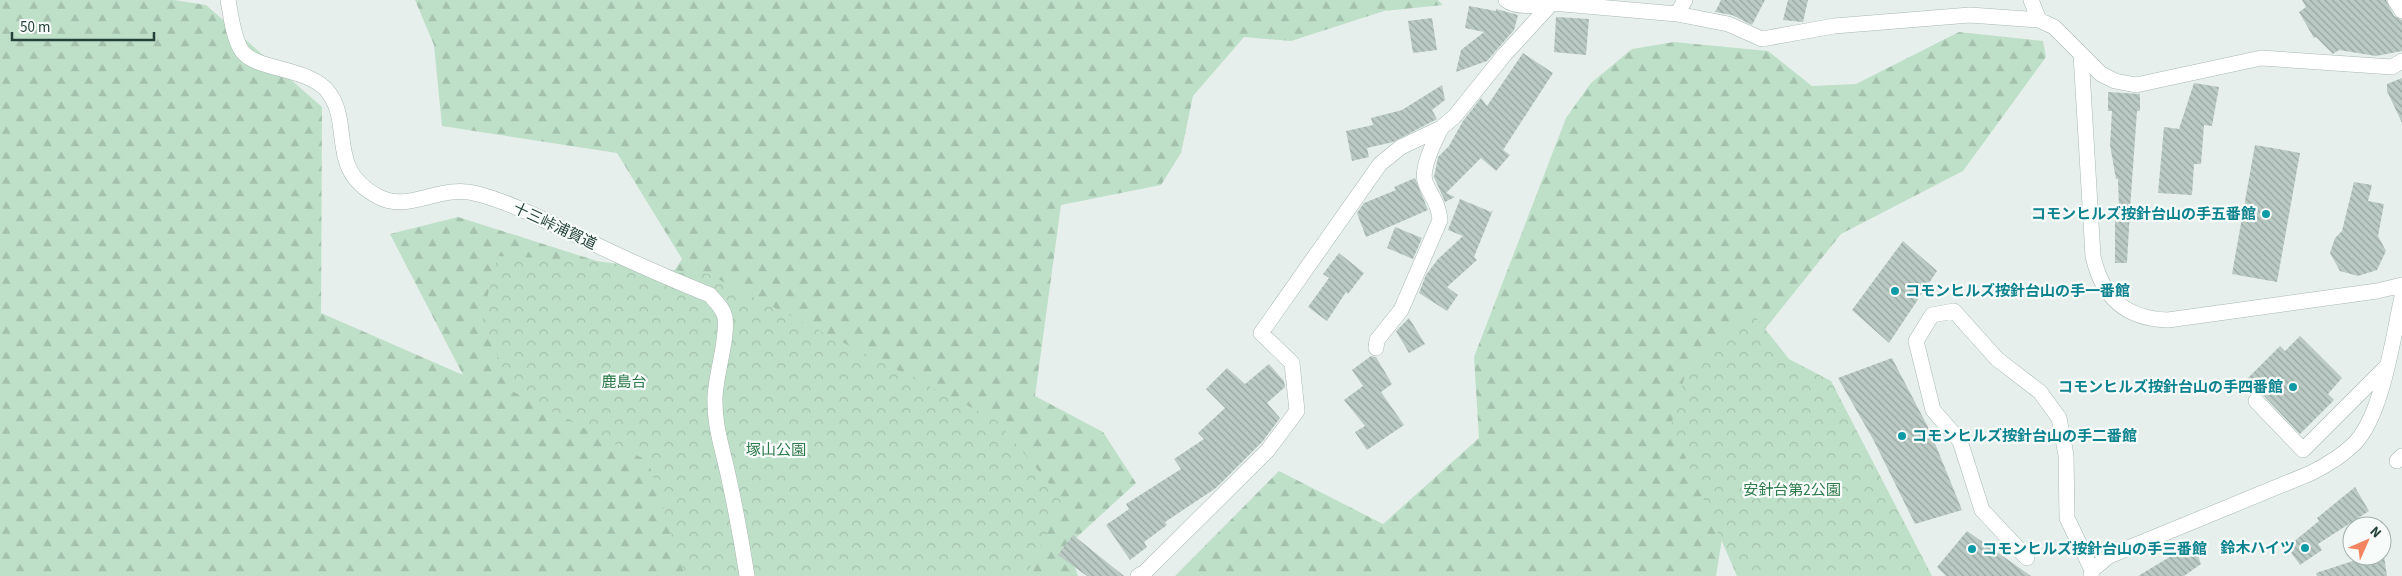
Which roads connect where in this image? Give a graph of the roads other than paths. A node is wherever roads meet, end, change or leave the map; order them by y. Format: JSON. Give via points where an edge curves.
{"nodes":[{"id":1,"x":228,"y":0,"type":"edge"},
{"id":2,"x":1506,"y":0,"type":"edge"},
{"id":3,"x":1686,"y":0,"type":"edge"},
{"id":4,"x":2031,"y":0,"type":"edge"},
{"id":5,"x":2395,"y":0,"type":"edge"},
{"id":6,"x":1552,"y":3,"type":"junction"},
{"id":7,"x":2402,"y":11,"type":"edge"},
{"id":8,"x":1677,"y":14,"type":"junction"},
{"id":9,"x":2039,"y":20,"type":"junction"},
{"id":10,"x":2081,"y":54,"type":"junction"},
{"id":11,"x":2402,"y":61,"type":"edge"},
{"id":12,"x":1441,"y":128,"type":"junction"},
{"id":13,"x":2402,"y":285,"type":"edge"},
{"id":14,"x":2402,"y":297,"type":"edge"},
{"id":15,"x":2391,"y":346,"type":"junction"},
{"id":16,"x":1376,"y":348,"type":"dead end"},
{"id":17,"x":2402,"y":358,"type":"edge"},
{"id":18,"x":2385,"y":368,"type":"junction"},
{"id":19,"x":2256,"y":401,"type":"dead end"},
{"id":20,"x":2027,"y":558,"type":"dead end"},
{"id":21,"x":2091,"y":573,"type":"edge"},
{"id":22,"x":746,"y":576,"type":"edge"},
{"id":23,"x":1138,"y":576,"type":"edge"}],
"edges":[{"from":1,"to":22,"type":"street","name":"十三峠浦賀道","via":[[238,43],[246,56],[310,78],[329,92],[338,113],[346,162],[357,179],[379,198],[401,203],[454,190],[477,193],[518,208],[717,302],[725,325],[716,378],[715,417],[737,513]]},
{"from":2,"to":6,"type":"street","via":[[1532,6]]},
{"from":3,"to":8,"type":"street"},
{"from":4,"to":9,"type":"street"},
{"from":5,"to":7,"type":"street"},
{"from":6,"to":8,"type":"street"},
{"from":6,"to":12,"type":"street","via":[[1455,116]]},
{"from":8,"to":9,"type":"street","via":[[1728,24],[1762,39],[1834,26],[1970,15]]},
{"from":9,"to":10,"type":"street","via":[[2054,27]]},
{"from":10,"to":11,"type":"street","via":[[2101,74],[2114,81],[2136,85],[2261,58],[2392,67]]},
{"from":10,"to":13,"type":"street","via":[[2093,256],[2102,285],[2117,303],[2145,318],[2168,320]]},
{"from":12,"to":16,"type":"street","via":[[1428,156],[1424,182],[1440,207],[1440,220],[1401,310],[1377,340]]},
{"from":12,"to":23,"type":"street","via":[[1401,146],[1380,164],[1261,333],[1292,363],[1298,411],[1268,450]]},
{"from":14,"to":15,"type":"street"},
{"from":15,"to":17,"type":"street"},
{"from":15,"to":18,"type":"street"},
{"from":18,"to":19,"type":"street","via":[[2303,450]]},
{"from":18,"to":21,"type":"street","via":[[2380,394],[2367,427],[2336,459],[2303,477],[2109,556]]},
{"from":20,"to":21,"type":"street","via":[[1982,510],[1960,441],[1933,410],[1916,341],[1932,315],[1954,311],[1997,359],[2040,392],[2059,418],[2066,455],[2067,518]]}]}
